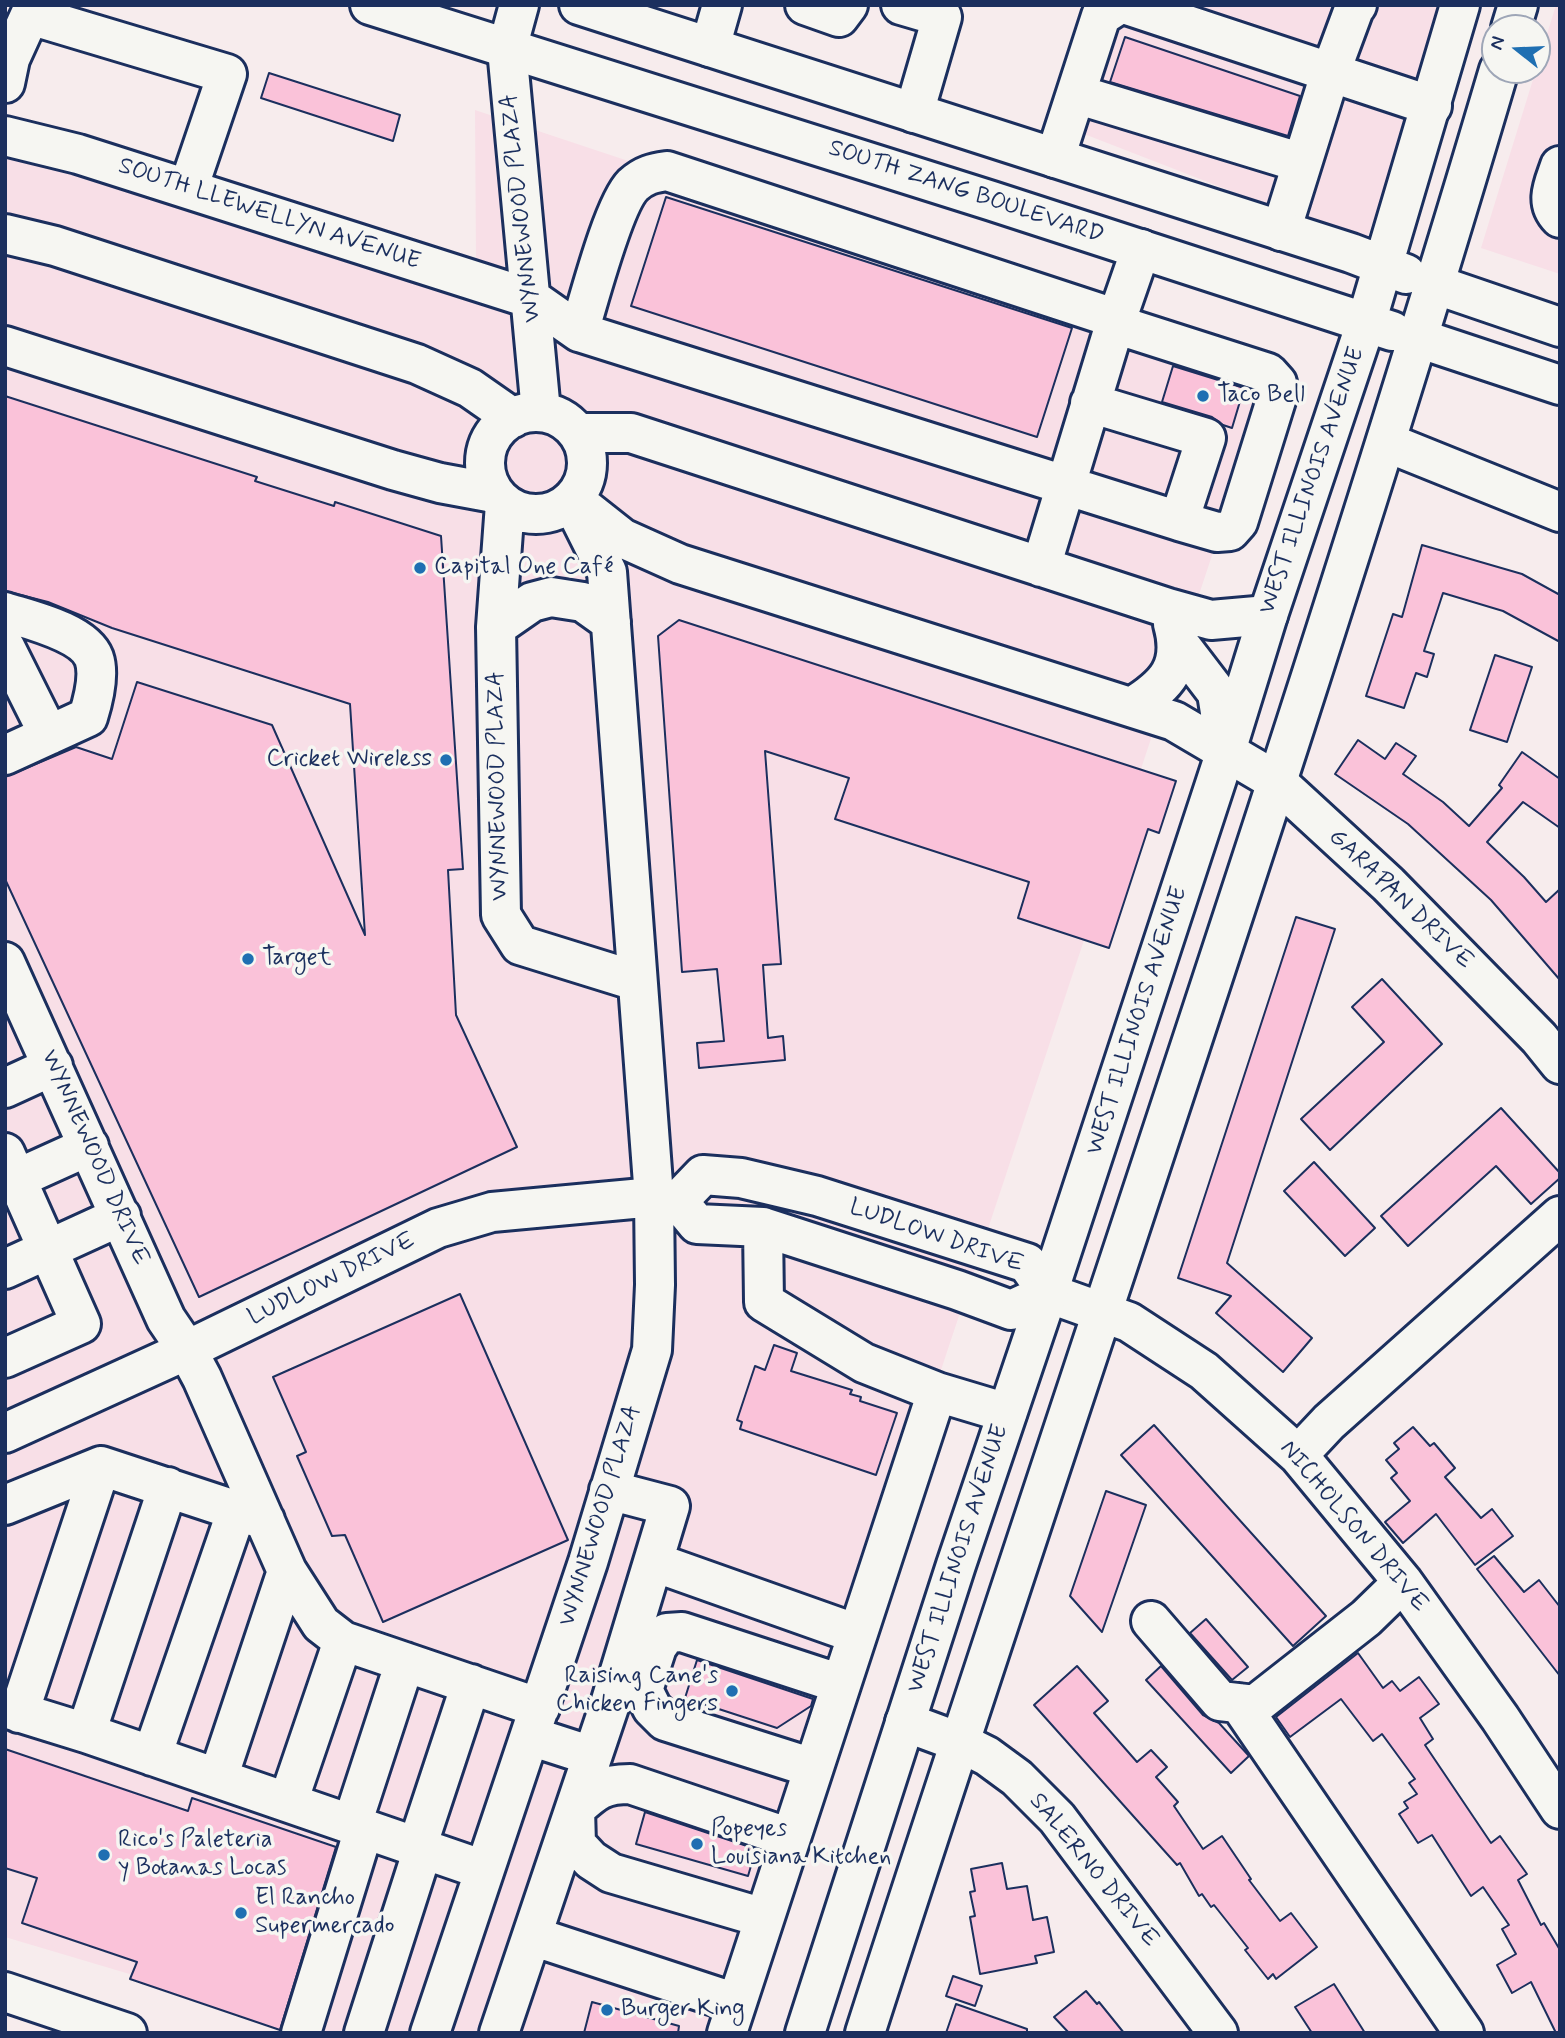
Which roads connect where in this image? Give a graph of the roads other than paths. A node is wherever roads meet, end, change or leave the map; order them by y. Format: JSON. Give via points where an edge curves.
{"nodes":[{"id":1,"x":370,"y":5,"type":"edge"},
{"id":2,"x":519,"y":5,"type":"edge"},
{"id":3,"x":579,"y":5,"type":"edge"},
{"id":4,"x":722,"y":5,"type":"edge"},
{"id":5,"x":805,"y":5,"type":"edge"},
{"id":6,"x":848,"y":5,"type":"edge"},
{"id":7,"x":901,"y":5,"type":"edge"},
{"id":8,"x":1118,"y":5,"type":"edge"},
{"id":9,"x":1127,"y":5,"type":"edge"},
{"id":10,"x":1357,"y":5,"type":"edge"},
{"id":11,"x":1460,"y":5,"type":"edge"},
{"id":12,"x":710,"y":47,"type":"junction"},
{"id":13,"x":507,"y":50,"type":"junction"},
{"id":14,"x":7,"y":67,"type":"edge"},
{"id":15,"x":1331,"y":71,"type":"junction"},
{"id":16,"x":1495,"y":84,"type":"edge"},
{"id":17,"x":1076,"y":94,"type":"junction"},
{"id":18,"x":1432,"y":106,"type":"junction"},
{"id":19,"x":914,"y":113,"type":"junction"},
{"id":20,"x":5,"y":136,"type":"edge"},
{"id":21,"x":1055,"y":158,"type":"junction"},
{"id":22,"x":1302,"y":163,"type":"junction"},
{"id":23,"x":1560,"y":166,"type":"edge"},
{"id":24,"x":188,"y":189,"type":"junction"},
{"id":25,"x":1560,"y":218,"type":"edge"},
{"id":26,"x":1281,"y":231,"type":"junction"},
{"id":27,"x":5,"y":234,"type":"edge"},
{"id":28,"x":1141,"y":249,"type":"junction"},
{"id":29,"x":1383,"y":266,"type":"junction"},
{"id":30,"x":1434,"y":284,"type":"junction"},
{"id":31,"x":532,"y":299,"type":"junction"},
{"id":32,"x":1366,"y":323,"type":"junction"},
{"id":33,"x":1115,"y":324,"type":"junction"},
{"id":34,"x":1560,"y":327,"type":"edge"},
{"id":35,"x":579,"y":332,"type":"junction"},
{"id":36,"x":1418,"y":338,"type":"junction"},
{"id":37,"x":5,"y":346,"type":"edge"},
{"id":38,"x":1560,"y":385,"type":"edge"},
{"id":39,"x":1090,"y":402,"type":"junction"},
{"id":40,"x":527,"y":415,"type":"junction"},
{"id":41,"x":578,"y":433,"type":"junction"},
{"id":42,"x":1386,"y":442,"type":"junction"},
{"id":43,"x":1065,"y":485,"type":"junction"},
{"id":44,"x":499,"y":498,"type":"junction"},
{"id":45,"x":572,"y":500,"type":"junction"},
{"id":46,"x":1560,"y":512,"type":"edge"},
{"id":47,"x":1180,"y":521,"type":"junction"},
{"id":48,"x":1041,"y":566,"type":"junction"},
{"id":49,"x":5,"y":612,"type":"edge"},
{"id":50,"x":1268,"y":615,"type":"junction"},
{"id":51,"x":611,"y":622,"type":"junction"},
{"id":52,"x":1173,"y":625,"type":"junction"},
{"id":53,"x":496,"y":627,"type":"junction"},
{"id":54,"x":5,"y":647,"type":"edge"},
{"id":55,"x":1132,"y":707,"type":"junction"},
{"id":56,"x":49,"y":735,"type":"junction"},
{"id":57,"x":1226,"y":751,"type":"junction"},
{"id":58,"x":5,"y":755,"type":"edge"},
{"id":59,"x":1276,"y":781,"type":"junction"},
{"id":60,"x":5,"y":962,"type":"edge"},
{"id":61,"x":636,"y":981,"type":"junction"},
{"id":62,"x":14,"y":1003,"type":"edge"},
{"id":63,"x":1553,"y":1040,"type":"edge"},
{"id":64,"x":53,"y":1066,"type":"junction"},
{"id":65,"x":5,"y":1088,"type":"edge"},
{"id":66,"x":89,"y":1146,"type":"junction"},
{"id":67,"x":9,"y":1172,"type":"edge"},
{"id":68,"x":666,"y":1199,"type":"junction"},
{"id":69,"x":121,"y":1216,"type":"junction"},
{"id":70,"x":1560,"y":1216,"type":"edge"},
{"id":71,"x":764,"y":1227,"type":"junction"},
{"id":72,"x":48,"y":1249,"type":"junction"},
{"id":73,"x":5,"y":1269,"type":"edge"},
{"id":74,"x":1048,"y":1293,"type":"junction"},
{"id":75,"x":1102,"y":1311,"type":"junction"},
{"id":76,"x":187,"y":1350,"type":"junction"},
{"id":77,"x":5,"y":1358,"type":"edge"},
{"id":78,"x":937,"y":1392,"type":"junction"},
{"id":79,"x":1007,"y":1413,"type":"junction"},
{"id":80,"x":5,"y":1433,"type":"edge"},
{"id":81,"x":1298,"y":1455,"type":"junction"},
{"id":82,"x":101,"y":1466,"type":"junction"},
{"id":83,"x":168,"y":1487,"type":"junction"},
{"id":84,"x":609,"y":1490,"type":"junction"},
{"id":85,"x":8,"y":1512,"type":"edge"},
{"id":86,"x":251,"y":1515,"type":"junction"},
{"id":87,"x":654,"y":1562,"type":"junction"},
{"id":88,"x":288,"y":1571,"type":"junction"},
{"id":89,"x":1404,"y":1582,"type":"junction"},
{"id":90,"x":1150,"y":1621,"type":"dead end"},
{"id":91,"x":857,"y":1634,"type":"junction"},
{"id":92,"x":343,"y":1641,"type":"junction"},
{"id":93,"x":405,"y":1662,"type":"junction"},
{"id":94,"x":471,"y":1684,"type":"junction"},
{"id":95,"x":841,"y":1684,"type":"junction"},
{"id":96,"x":1239,"y":1703,"type":"junction"},
{"id":97,"x":610,"y":1704,"type":"junction"},
{"id":98,"x":12,"y":1710,"type":"edge"},
{"id":99,"x":665,"y":1721,"type":"junction"},
{"id":100,"x":535,"y":1722,"type":"junction"},
{"id":101,"x":905,"y":1723,"type":"junction"},
{"id":102,"x":86,"y":1733,"type":"junction"},
{"id":103,"x":959,"y":1742,"type":"junction"},
{"id":104,"x":152,"y":1756,"type":"junction"},
{"id":105,"x":592,"y":1756,"type":"junction"},
{"id":106,"x":813,"y":1768,"type":"junction"},
{"id":107,"x":218,"y":1778,"type":"junction"},
{"id":108,"x":288,"y":1802,"type":"junction"},
{"id":109,"x":575,"y":1809,"type":"junction"},
{"id":110,"x":1560,"y":1809,"type":"edge"},
{"id":111,"x":358,"y":1827,"type":"junction"},
{"id":112,"x":790,"y":1838,"type":"junction"},
{"id":113,"x":420,"y":1848,"type":"junction"},
{"id":114,"x":484,"y":1870,"type":"junction"},
{"id":115,"x":764,"y":1918,"type":"junction"},
{"id":116,"x":532,"y":1936,"type":"junction"},
{"id":117,"x":5,"y":1992,"type":"edge"},
{"id":118,"x":732,"y":2018,"type":"edge"},
{"id":119,"x":116,"y":2031,"type":"edge"},
{"id":120,"x":301,"y":2033,"type":"edge"},
{"id":121,"x":364,"y":2033,"type":"edge"},
{"id":122,"x":430,"y":2033,"type":"edge"},
{"id":123,"x":499,"y":2033,"type":"edge"},
{"id":124,"x":805,"y":2033,"type":"edge"},
{"id":125,"x":865,"y":2033,"type":"edge"},
{"id":126,"x":1218,"y":2033,"type":"edge"},
{"id":127,"x":1464,"y":2033,"type":"edge"}],
"edges":[{"from":1,"to":13,"type":"street","name":"SOUTH ZANG BOULEVARD"},
{"from":2,"to":13,"type":"street","name":"WYNNEWOOD PLAZA"},
{"from":3,"to":12,"type":"street"},
{"from":4,"to":12,"type":"street"},
{"from":5,"to":6,"type":"street","via":[[839,17]]},
{"from":7,"to":19,"type":"street","via":[[942,17]]},
{"from":8,"to":17,"type":"street","via":[[1101,16]]},
{"from":9,"to":15,"type":"street"},
{"from":10,"to":15,"type":"street"},
{"from":11,"to":18,"type":"street","name":"WEST ILLINOIS AVENUE"},
{"from":12,"to":19,"type":"street"},
{"from":13,"to":28,"type":"street","name":"SOUTH ZANG BOULEVARD"},
{"from":13,"to":31,"type":"street","name":"WYNNEWOOD PLAZA"},
{"from":14,"to":24,"type":"street","via":[[30,15],[227,74]]},
{"from":15,"to":18,"type":"street"},
{"from":15,"to":22,"type":"street"},
{"from":16,"to":30,"type":"street"},
{"from":17,"to":21,"type":"street"},
{"from":17,"to":22,"type":"street"},
{"from":18,"to":29,"type":"street","name":"WEST ILLINOIS AVENUE"},
{"from":19,"to":21,"type":"street"},
{"from":20,"to":24,"type":"street","name":"SOUTH LLEWELLYN AVENUE"},
{"from":21,"to":26,"type":"street"},
{"from":22,"to":26,"type":"street"},
{"from":23,"to":25,"type":"street","via":[[1550,196]]},
{"from":24,"to":31,"type":"street","name":"SOUTH LLEWELLYN AVENUE"},
{"from":26,"to":29,"type":"street"},
{"from":27,"to":40,"type":"street","via":[[55,246],[417,365]]},
{"from":28,"to":32,"type":"street","name":"SOUTH ZANG BOULEVARD"},
{"from":28,"to":33,"type":"street"},
{"from":29,"to":30,"type":"street"},
{"from":29,"to":32,"type":"street","name":"WEST ILLINOIS AVENUE"},
{"from":30,"to":34,"type":"street"},
{"from":30,"to":36,"type":"street"},
{"from":31,"to":35,"type":"street","name":"SOUTH LLEWELLYN AVENUE"},
{"from":31,"to":40,"type":"street","name":"WYNNEWOOD PLAZA"},
{"from":32,"to":36,"type":"street","name":"SOUTH ZANG BOULEVARD"},
{"from":32,"to":50,"type":"street","name":"WEST ILLINOIS AVENUE"},
{"from":33,"to":35,"type":"street","via":[[1102,314],[667,171],[648,174],[631,187],[617,213]]},
{"from":33,"to":39,"type":"street"},
{"from":33,"to":47,"type":"street","name":"SOUTH LLEWELLYN AVENUE","via":[[1268,373],[1277,383],[1277,397],[1238,522],[1230,531],[1217,532]]},
{"from":35,"to":43,"type":"street","name":"SOUTH LLEWELLYN AVENUE"},
{"from":36,"to":38,"type":"street","name":"SOUTH ZANG BOULEVARD"},
{"from":36,"to":42,"type":"street"},
{"from":37,"to":44,"type":"street","via":[[393,470]]},
{"from":39,"to":43,"type":"street"},
{"from":39,"to":47,"type":"street","via":[[1206,438]]},
{"from":40,"to":41,"type":"street","via":[[555,415]]},
{"from":40,"to":44,"type":"street","via":[[501,426],[486,451],[488,480]]},
{"from":41,"to":45,"type":"street","via":[[586,468]]},
{"from":41,"to":48,"type":"street","via":[[631,433]]},
{"from":42,"to":46,"type":"street"},
{"from":42,"to":59,"type":"street"},
{"from":43,"to":47,"type":"street","name":"SOUTH LLEWELLYN AVENUE"},
{"from":43,"to":48,"type":"street"},
{"from":44,"to":45,"type":"street","via":[[517,511],[531,514],[546,514]]},
{"from":44,"to":53,"type":"street","name":"WYNNEWOOD PLAZA"},
{"from":45,"to":51,"type":"street","name":"WYNNEWOOD PLAZA","via":[[607,572]]},
{"from":45,"to":55,"type":"street","name":"GARAPAN DRIVE","via":[[622,538],[680,564]]},
{"from":48,"to":52,"type":"street"},
{"from":49,"to":56,"type":"street","via":[[73,635],[94,658],[96,691],[88,717]]},
{"from":50,"to":52,"type":"street"},
{"from":50,"to":57,"type":"street","name":"WEST ILLINOIS AVENUE"},
{"from":51,"to":53,"type":"street","via":[[583,602],[551,597],[532,602]]},
{"from":51,"to":61,"type":"street","name":"WYNNEWOOD PLAZA"},
{"from":52,"to":55,"type":"street","via":[[1173,669],[1159,690]]},
{"from":52,"to":57,"type":"street","via":[[1217,693]]},
{"from":53,"to":61,"type":"street","name":"WYNNEWOOD PLAZA","via":[[501,915],[520,945]]},
{"from":54,"to":56,"type":"street"},
{"from":55,"to":57,"type":"street","name":"GARAPAN DRIVE","via":[[1174,721]]},
{"from":56,"to":58,"type":"street"},
{"from":57,"to":59,"type":"street","name":"GARAPAN DRIVE"},
{"from":57,"to":74,"type":"street","name":"WEST ILLINOIS AVENUE"},
{"from":59,"to":63,"type":"street","name":"GARAPAN DRIVE"},
{"from":59,"to":75,"type":"street"},
{"from":60,"to":62,"type":"street","name":"WYNNEWOOD DRIVE"},
{"from":61,"to":68,"type":"street","name":"WYNNEWOOD PLAZA"},
{"from":62,"to":64,"type":"street","name":"WYNNEWOOD DRIVE"},
{"from":64,"to":65,"type":"street"},
{"from":64,"to":66,"type":"street","name":"WYNNEWOOD DRIVE"},
{"from":66,"to":67,"type":"street"},
{"from":66,"to":69,"type":"street","name":"WYNNEWOOD DRIVE"},
{"from":67,"to":72,"type":"street"},
{"from":68,"to":71,"type":"street","name":"LUDLOW DRIVE","via":[[697,1224]]},
{"from":68,"to":74,"type":"street","name":"LUDLOW DRIVE","via":[[703,1175],[741,1178],[817,1196],[1027,1263]]},
{"from":68,"to":76,"type":"street","name":"LUDLOW DRIVE","via":[[492,1212],[438,1228]]},
{"from":68,"to":84,"type":"street","name":"WYNNEWOOD PLAZA","via":[[652,1350]]},
{"from":69,"to":72,"type":"street"},
{"from":69,"to":76,"type":"street","name":"WYNNEWOOD DRIVE","via":[[166,1319]]},
{"from":70,"to":81,"type":"street"},
{"from":71,"to":74,"type":"street","name":"LUDLOW DRIVE","via":[[1012,1310]]},
{"from":71,"to":78,"type":"street","via":[[764,1302],[864,1363]]},
{"from":72,"to":73,"type":"street"},
{"from":72,"to":77,"type":"street","via":[[81,1324]]},
{"from":74,"to":75,"type":"street","name":"NICHOLSON DRIVE"},
{"from":74,"to":79,"type":"street","name":"WEST ILLINOIS AVENUE"},
{"from":75,"to":81,"type":"street","name":"NICHOLSON DRIVE","via":[[1129,1322],[1204,1371]]},
{"from":75,"to":103,"type":"street"},
{"from":76,"to":80,"type":"street","name":"LUDLOW DRIVE"},
{"from":76,"to":86,"type":"street","name":"WYNNEWOOD DRIVE"},
{"from":78,"to":79,"type":"street"},
{"from":78,"to":91,"type":"street"},
{"from":79,"to":101,"type":"street","name":"WEST ILLINOIS AVENUE"},
{"from":81,"to":89,"type":"street","name":"NICHOLSON DRIVE"},
{"from":82,"to":83,"type":"street"},
{"from":82,"to":85,"type":"street"},
{"from":82,"to":98,"type":"street"},
{"from":83,"to":86,"type":"street"},
{"from":83,"to":102,"type":"street"},
{"from":84,"to":87,"type":"street","via":[[670,1506]]},
{"from":84,"to":100,"type":"street","name":"WYNNEWOOD PLAZA"},
{"from":86,"to":88,"type":"street","name":"WYNNEWOOD DRIVE"},
{"from":86,"to":104,"type":"street"},
{"from":87,"to":91,"type":"street"},
{"from":87,"to":97,"type":"street"},
{"from":88,"to":92,"type":"street","name":"WYNNEWOOD DRIVE","via":[[321,1624]]},
{"from":88,"to":107,"type":"street"},
{"from":89,"to":96,"type":"street","via":[[1255,1706]]},
{"from":89,"to":110,"type":"street","name":"NICHOLSON DRIVE"},
{"from":90,"to":96,"type":"street","via":[[1220,1701]]},
{"from":91,"to":95,"type":"street"},
{"from":92,"to":93,"type":"street"},
{"from":92,"to":108,"type":"street"},
{"from":93,"to":94,"type":"street"},
{"from":93,"to":111,"type":"street"},
{"from":94,"to":100,"type":"street"},
{"from":94,"to":113,"type":"street"},
{"from":95,"to":99,"type":"street","via":[[682,1632],[667,1633],[657,1647],[643,1690]]},
{"from":95,"to":106,"type":"street"},
{"from":96,"to":127,"type":"street"},
{"from":97,"to":99,"type":"street"},
{"from":97,"to":105,"type":"street"},
{"from":98,"to":102,"type":"street"},
{"from":99,"to":106,"type":"street"},
{"from":100,"to":105,"type":"street"},
{"from":100,"to":114,"type":"street","name":"WYNNEWOOD PLAZA"},
{"from":101,"to":103,"type":"street","name":"SALERNO DRIVE"},
{"from":101,"to":124,"type":"street","name":"WEST ILLINOIS AVENUE"},
{"from":102,"to":104,"type":"street"},
{"from":103,"to":125,"type":"street"},
{"from":103,"to":126,"type":"street","name":"SALERNO DRIVE","via":[[1017,1778],[1057,1818]]},
{"from":104,"to":107,"type":"street"},
{"from":105,"to":109,"type":"street"},
{"from":106,"to":112,"type":"street"},
{"from":107,"to":108,"type":"street"},
{"from":108,"to":111,"type":"street"},
{"from":109,"to":112,"type":"street","via":[[610,1784],[629,1784]]},
{"from":109,"to":115,"type":"street","via":[[576,1844],[611,1873]]},
{"from":109,"to":116,"type":"street"},
{"from":111,"to":113,"type":"street"},
{"from":111,"to":120,"type":"street"},
{"from":112,"to":115,"type":"street"},
{"from":113,"to":114,"type":"street"},
{"from":113,"to":121,"type":"street"},
{"from":114,"to":122,"type":"street","name":"WYNNEWOOD PLAZA"},
{"from":115,"to":118,"type":"street"},
{"from":116,"to":118,"type":"street"},
{"from":116,"to":123,"type":"street"},
{"from":117,"to":119,"type":"street"}]}
